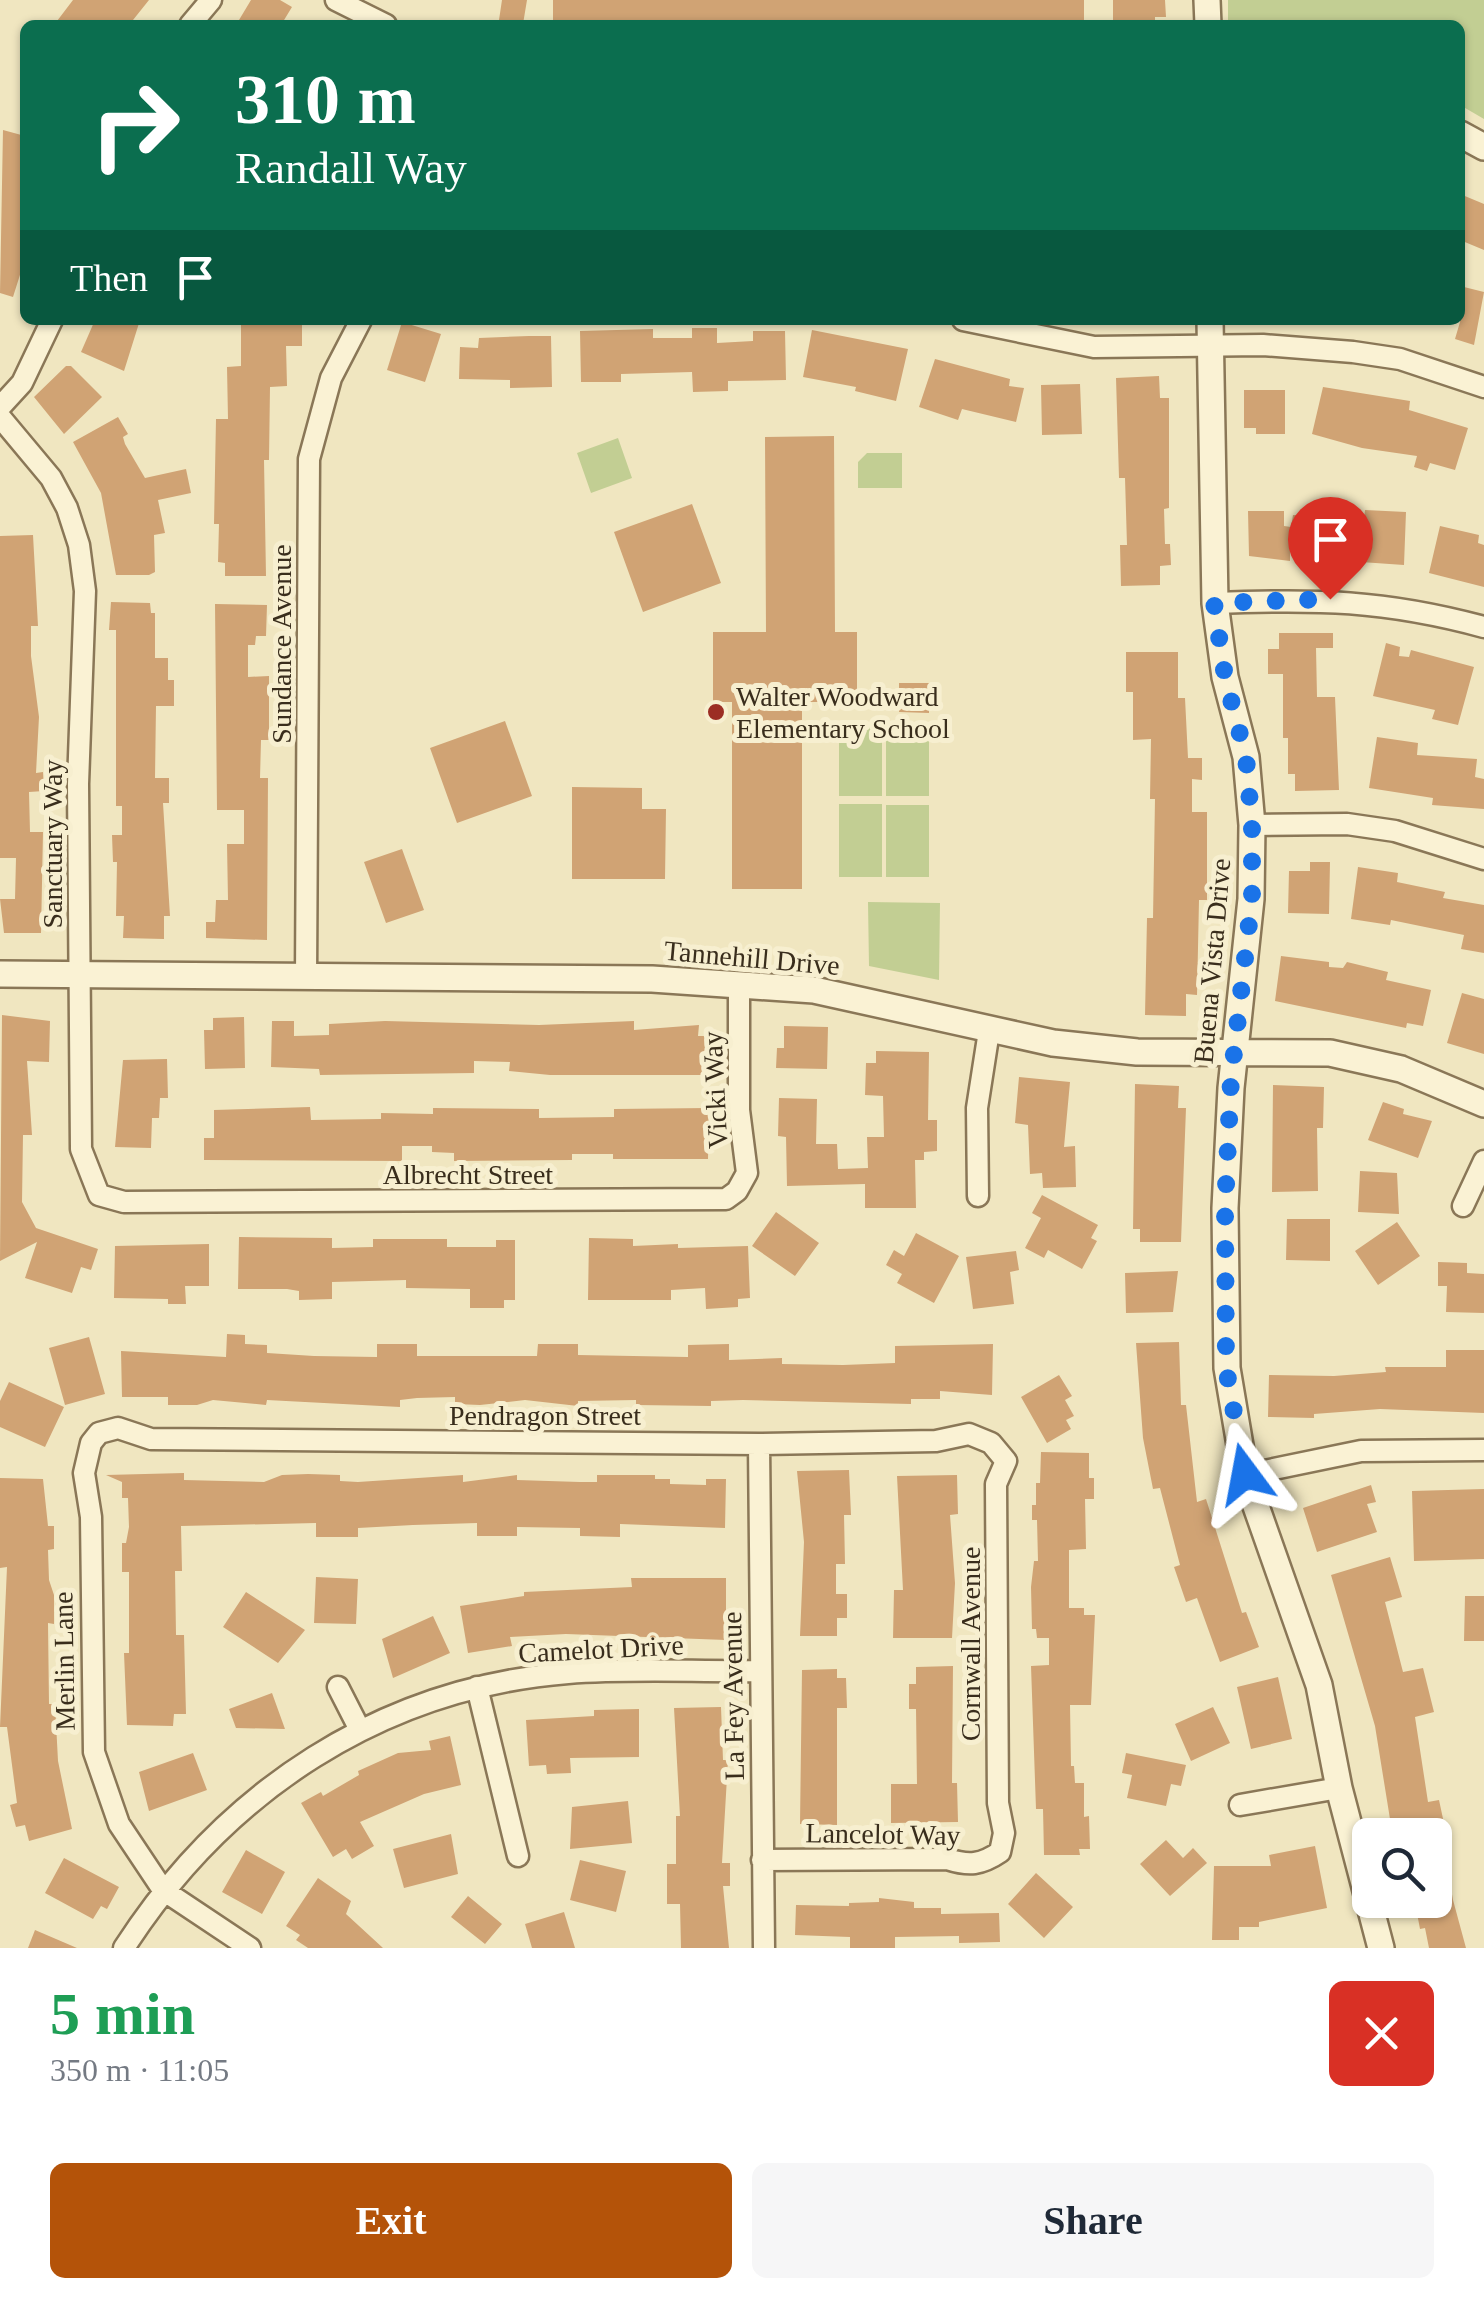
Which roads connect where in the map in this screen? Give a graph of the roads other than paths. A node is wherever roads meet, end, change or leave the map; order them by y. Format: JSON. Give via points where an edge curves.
{"nodes":[{"id":1,"x":211,"y":0,"type":"edge"},
{"id":2,"x":336,"y":0,"type":"edge"},
{"id":3,"x":194,"y":20,"type":"edge"},
{"id":4,"x":376,"y":20,"type":"edge"},
{"id":5,"x":50,"y":325,"type":"edge"},
{"id":6,"x":358,"y":325,"type":"edge"},
{"id":7,"x":987,"y":325,"type":"edge"},
{"id":8,"x":1210,"y":332,"type":"edge"},
{"id":9,"x":1484,"y":386,"type":"edge"},
{"id":10,"x":0,"y":407,"type":"edge"},
{"id":11,"x":0,"y":418,"type":"edge"},
{"id":12,"x":1214,"y":603,"type":"junction"},
{"id":13,"x":1484,"y":627,"type":"edge"},
{"id":14,"x":1252,"y":826,"type":"junction"},
{"id":15,"x":1484,"y":859,"type":"edge"},
{"id":16,"x":80,"y":973,"type":"junction"},
{"id":17,"x":0,"y":974,"type":"edge"},
{"id":18,"x":306,"y":978,"type":"junction"},
{"id":19,"x":739,"y":984,"type":"junction"},
{"id":20,"x":989,"y":1030,"type":"junction"},
{"id":21,"x":1234,"y":1051,"type":"junction"},
{"id":22,"x":1484,"y":1104,"type":"edge"},
{"id":23,"x":1484,"y":1161,"type":"edge"},
{"id":24,"x":738,"y":1192,"type":"joint"},
{"id":25,"x":978,"y":1196,"type":"dead end"},
{"id":26,"x":195,"y":1202,"type":"joint"},
{"id":27,"x":1463,"y":1206,"type":"dead end"},
{"id":28,"x":99,"y":1433,"type":"joint"},
{"id":29,"x":990,"y":1443,"type":"joint"},
{"id":30,"x":759,"y":1444,"type":"junction"},
{"id":31,"x":1484,"y":1450,"type":"edge"},
{"id":32,"x":1245,"y":1474,"type":"junction"},
{"id":33,"x":760,"y":1671,"type":"junction"},
{"id":34,"x":338,"y":1687,"type":"dead end"},
{"id":35,"x":477,"y":1687,"type":"junction"},
{"id":36,"x":360,"y":1730,"type":"junction"},
{"id":37,"x":1339,"y":1788,"type":"junction"},
{"id":38,"x":1240,"y":1804,"type":"dead end"},
{"id":39,"x":1000,"y":1852,"type":"joint"},
{"id":40,"x":518,"y":1856,"type":"dead end"},
{"id":41,"x":762,"y":1860,"type":"junction"},
{"id":42,"x":163,"y":1890,"type":"junction"},
{"id":43,"x":124,"y":1948,"type":"edge"},
{"id":44,"x":250,"y":1948,"type":"edge"},
{"id":45,"x":764,"y":1948,"type":"edge"},
{"id":46,"x":1381,"y":1948,"type":"edge"}],
"edges":[{"from":1,"to":3,"type":"street"},
{"from":2,"to":4,"type":"street"},
{"from":5,"to":10,"type":"street","via":[[22,382]]},
{"from":6,"to":18,"type":"street","name":"Sundance Avenue","via":[[330,378],[309,459]]},
{"from":7,"to":8,"type":"street","via":[[1094,347]]},
{"from":8,"to":9,"type":"street","via":[[1400,359]]},
{"from":8,"to":12,"type":"street","name":"Buena Vista Drive"},
{"from":11,"to":16,"type":"street","name":"Sanctuary Way","via":[[51,478],[79,545],[85,591]]},
{"from":12,"to":13,"type":"street","via":[[1330,599]]},
{"from":12,"to":14,"type":"street","name":"Buena Vista Drive","via":[[1246,757]]},
{"from":14,"to":15,"type":"street","via":[[1347,824],[1395,831]]},
{"from":14,"to":21,"type":"street","name":"Buena Vista Drive","via":[[1252,898]]},
{"from":16,"to":17,"type":"street","name":"Tannehill Drive"},
{"from":16,"to":18,"type":"street","name":"Tannehill Drive"},
{"from":16,"to":26,"type":"street","name":"Sanctuary Way","via":[[80,1149],[93,1187],[124,1202]]},
{"from":18,"to":19,"type":"street","name":"Tannehill Drive"},
{"from":19,"to":20,"type":"street","name":"Tannehill Drive","via":[[868,1000]]},
{"from":19,"to":24,"type":"street","name":"Vicki Way","via":[[739,1110],[747,1173]]},
{"from":20,"to":21,"type":"street","name":"Tannehill Drive","via":[[1137,1052]]},
{"from":20,"to":25,"type":"street","via":[[976,1108]]},
{"from":21,"to":22,"type":"street","name":"Tannehill Drive","via":[[1330,1052],[1401,1069]]},
{"from":21,"to":32,"type":"street","name":"Buena Vista Drive","via":[[1225,1208],[1226,1368]]},
{"from":23,"to":27,"type":"street"},
{"from":24,"to":26,"type":"street","name":"Albrecht Street","via":[[711,1202]]},
{"from":28,"to":30,"type":"street","name":"Pendragon Street","via":[[118,1428],[151,1440]]},
{"from":28,"to":42,"type":"street","name":"Merlin Lane","via":[[84,1473],[94,1752],[119,1824]]},
{"from":29,"to":30,"type":"street","name":"Pendragon Street","via":[[969,1434],[936,1441]]},
{"from":29,"to":39,"type":"street","name":"Cornwall Avenue","via":[[1006,1462],[996,1484]]},
{"from":30,"to":33,"type":"street","name":"La Fey Avenue"},
{"from":31,"to":32,"type":"street","via":[[1361,1451]]},
{"from":32,"to":37,"type":"street","name":"Buena Vista Drive","via":[[1319,1685]]},
{"from":33,"to":35,"type":"street","name":"Camelot Drive","via":[[571,1673]]},
{"from":33,"to":41,"type":"street","name":"La Fey Avenue"},
{"from":34,"to":36,"type":"street"},
{"from":35,"to":36,"type":"street","name":"Camelot Drive"},
{"from":35,"to":40,"type":"street"},
{"from":36,"to":42,"type":"street","name":"Camelot Drive","via":[[254,1798]]},
{"from":37,"to":38,"type":"street"},
{"from":37,"to":46,"type":"street","name":"Buena Vista Drive"},
{"from":39,"to":41,"type":"street","name":"Lancelot Way","via":[[968,1865],[948,1858]]},
{"from":41,"to":45,"type":"street","name":"La Fey Avenue"},
{"from":42,"to":43,"type":"street","name":"Camelot Drive"},
{"from":42,"to":44,"type":"street","name":"Merlin Lane"}]}
